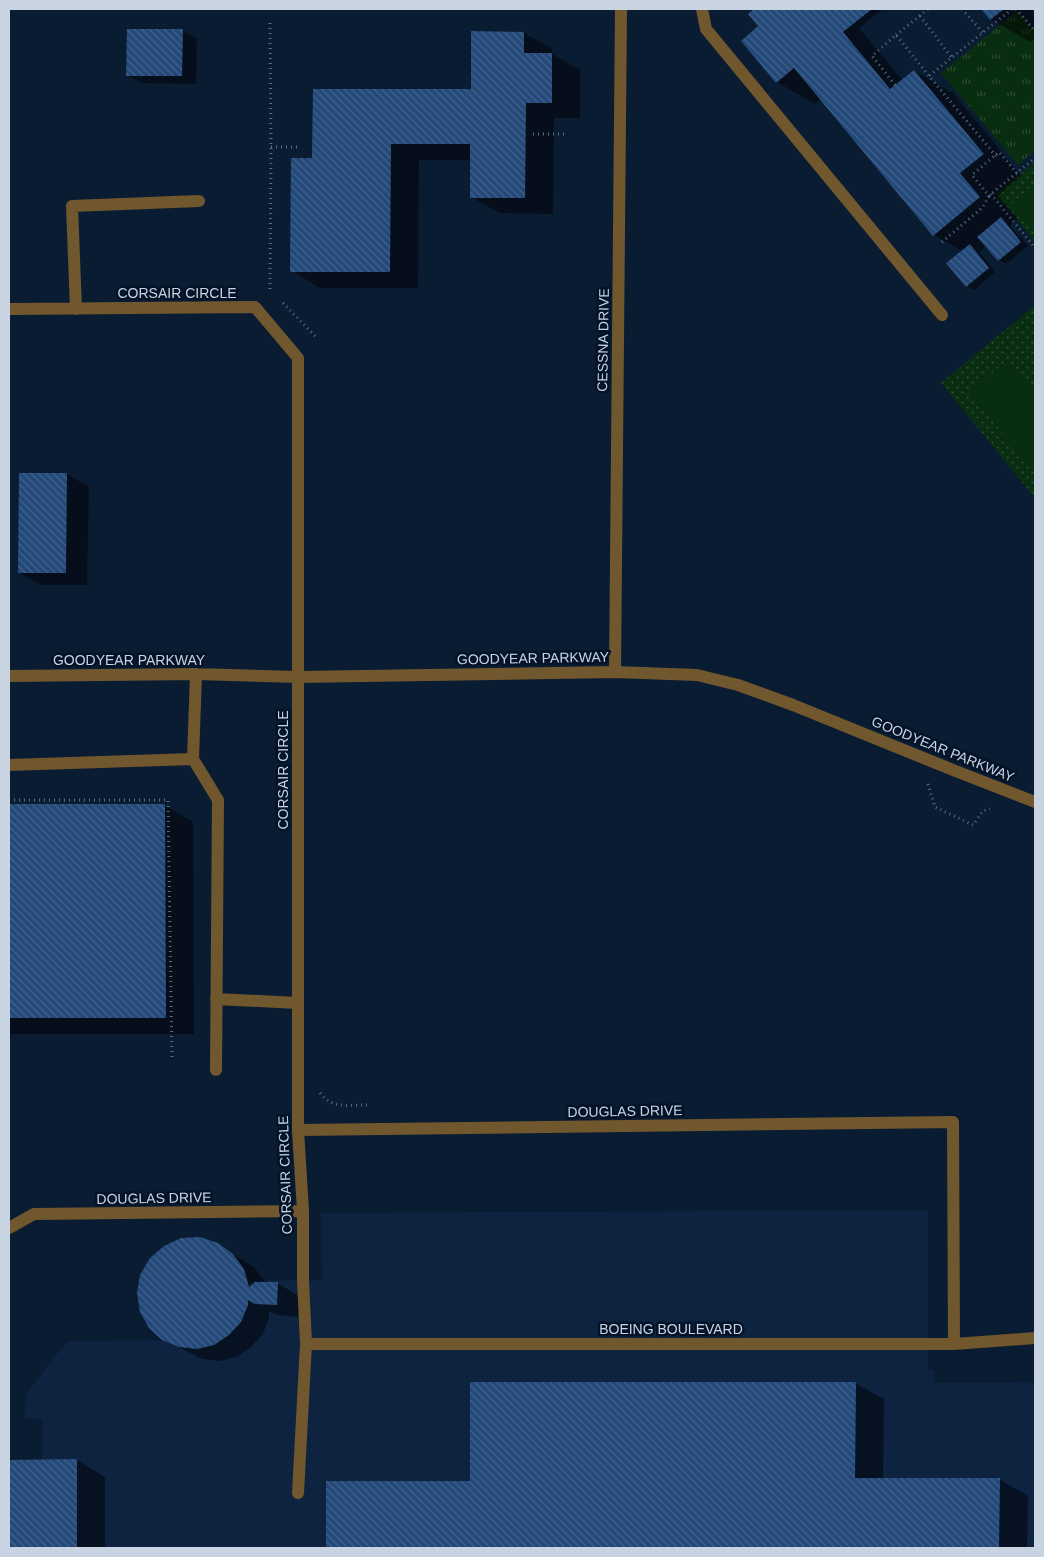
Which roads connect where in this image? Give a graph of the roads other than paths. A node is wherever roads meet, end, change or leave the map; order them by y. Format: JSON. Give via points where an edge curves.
{"nodes":[{"id":1,"x":622,"y":9,"type":"edge"},
{"id":2,"x":702,"y":9,"type":"edge"},
{"id":3,"x":199,"y":201,"type":"dead end"},
{"id":4,"x":9,"y":309,"type":"edge"},
{"id":5,"x":76,"y":309,"type":"junction"},
{"id":6,"x":942,"y":315,"type":"dead end"},
{"id":7,"x":615,"y":672,"type":"junction"},
{"id":8,"x":196,"y":674,"type":"junction"},
{"id":9,"x":9,"y":676,"type":"edge"},
{"id":10,"x":298,"y":677,"type":"junction"},
{"id":11,"x":193,"y":760,"type":"junction"},
{"id":12,"x":9,"y":765,"type":"edge"},
{"id":13,"x":1035,"y":802,"type":"edge"},
{"id":14,"x":216,"y":999,"type":"junction"},
{"id":15,"x":298,"y":1003,"type":"junction"},
{"id":16,"x":216,"y":1070,"type":"dead end"},
{"id":17,"x":298,"y":1130,"type":"junction"},
{"id":18,"x":304,"y":1211,"type":"junction"},
{"id":19,"x":9,"y":1228,"type":"edge"},
{"id":20,"x":1035,"y":1338,"type":"edge"},
{"id":21,"x":306,"y":1344,"type":"junction"},
{"id":22,"x":954,"y":1344,"type":"junction"},
{"id":23,"x":298,"y":1493,"type":"dead end"}],
"edges":[{"from":1,"to":7,"type":"street","name":"CESSNA DRIVE"},
{"from":2,"to":6,"type":"street","via":[[706,29]]},
{"from":3,"to":5,"type":"street","via":[[72,206]]},
{"from":4,"to":5,"type":"street","name":"CORSAIR CIRCLE"},
{"from":5,"to":10,"type":"street","name":"CORSAIR CIRCLE","via":[[255,307],[298,358]]},
{"from":7,"to":10,"type":"street","name":"GOODYEAR PARKWAY"},
{"from":7,"to":13,"type":"street","name":"GOODYEAR PARKWAY","via":[[697,676],[738,685]]},
{"from":8,"to":9,"type":"street","name":"GOODYEAR PARKWAY"},
{"from":8,"to":10,"type":"street","name":"GOODYEAR PARKWAY"},
{"from":8,"to":11,"type":"street"},
{"from":10,"to":15,"type":"street","name":"CORSAIR CIRCLE"},
{"from":11,"to":12,"type":"street"},
{"from":11,"to":14,"type":"street","via":[[218,800]]},
{"from":14,"to":15,"type":"street"},
{"from":14,"to":16,"type":"street"},
{"from":15,"to":17,"type":"street","name":"CORSAIR CIRCLE"},
{"from":17,"to":18,"type":"street","name":"CORSAIR CIRCLE"},
{"from":17,"to":22,"type":"street","name":"DOUGLAS DRIVE","via":[[953,1122]]},
{"from":18,"to":19,"type":"street","name":"DOUGLAS DRIVE","via":[[34,1214]]},
{"from":18,"to":21,"type":"street","name":"CORSAIR CIRCLE"},
{"from":20,"to":22,"type":"street","name":"BOEING BOULEVARD"},
{"from":21,"to":22,"type":"street","name":"BOEING BOULEVARD"},
{"from":21,"to":23,"type":"street","name":"CORSAIR CIRCLE"}]}
